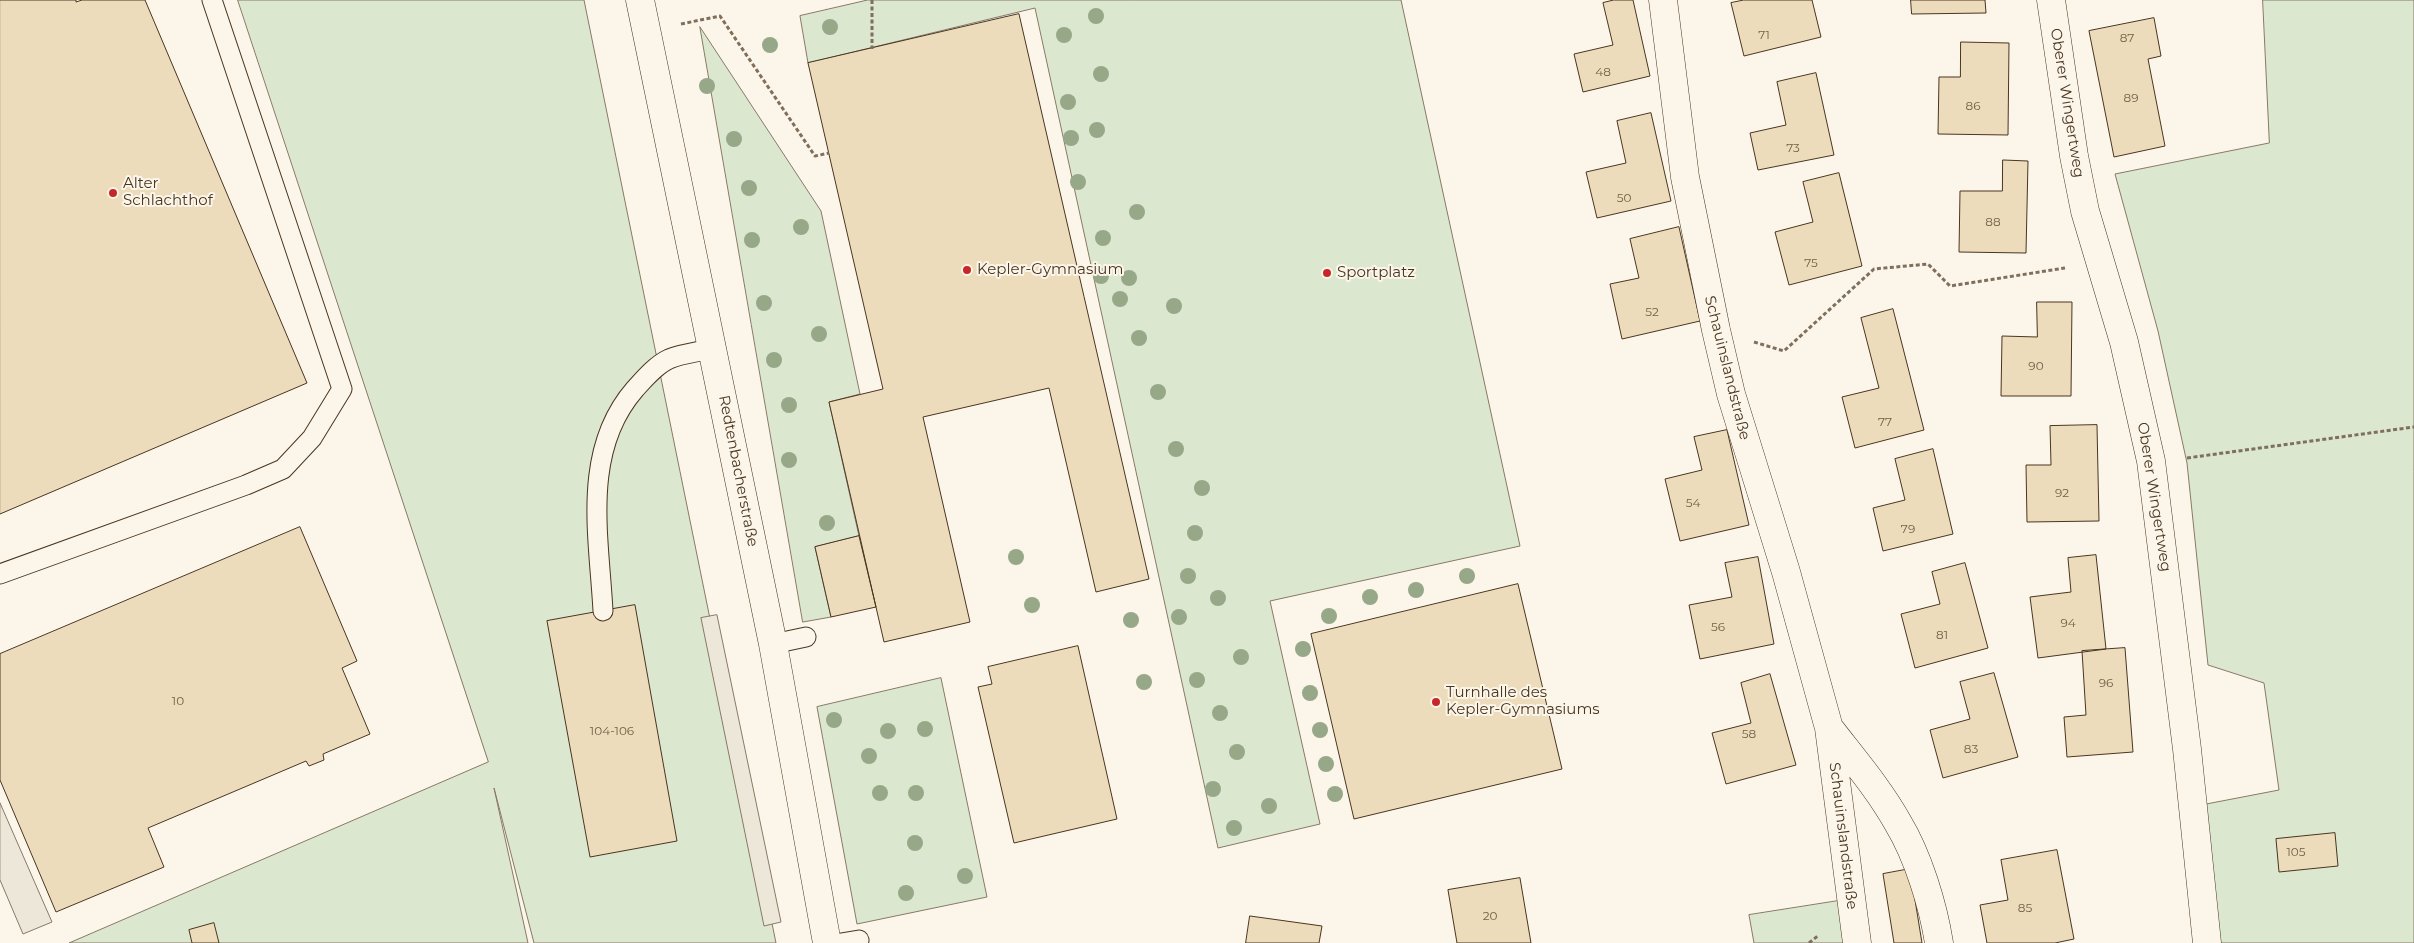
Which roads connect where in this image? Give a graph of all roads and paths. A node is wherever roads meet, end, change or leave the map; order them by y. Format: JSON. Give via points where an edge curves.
{"nodes":[{"id":1,"x":212,"y":0,"type":"edge"},
{"id":2,"x":640,"y":0,"type":"edge"},
{"id":3,"x":872,"y":0,"type":"edge"},
{"id":4,"x":1663,"y":0,"type":"edge"},
{"id":5,"x":2051,"y":0,"type":"edge"},
{"id":6,"x":720,"y":16,"type":"dead end"},
{"id":7,"x":872,"y":49,"type":"dead end"},
{"id":8,"x":829,"y":153,"type":"dead end"},
{"id":9,"x":2100,"y":262,"type":"junction"},
{"id":10,"x":1716,"y":330,"type":"junction"},
{"id":11,"x":714,"y":348,"type":"junction"},
{"id":12,"x":2414,"y":427,"type":"edge"},
{"id":13,"x":2190,"y":458,"type":"dead end"},
{"id":14,"x":0,"y":574,"type":"edge"},
{"id":15,"x":603,"y":611,"type":"dead end"},
{"id":16,"x":806,"y":637,"type":"dead end"},
{"id":17,"x":773,"y":644,"type":"junction"},
{"id":18,"x":1830,"y":728,"type":"junction"},
{"id":19,"x":827,"y":943,"type":"edge"},
{"id":20,"x":1857,"y":943,"type":"edge"},
{"id":21,"x":1939,"y":943,"type":"edge"},
{"id":22,"x":2207,"y":943,"type":"edge"}],
"edges":[{"from":1,"to":14,"type":"lane","via":[[342,389],[312,438],[283,469]]},
{"from":2,"to":11,"type":"street","name":"Redtenbacherstraße"},
{"from":3,"to":7,"type":"path"},
{"from":4,"to":10,"type":"street","name":"Schauinslandstraße","via":[[1685,177]]},
{"from":5,"to":9,"type":"street","name":"Oberer Wingertweg","via":[[2074,156]]},
{"from":6,"to":8,"type":"path","via":[[815,156]]},
{"from":9,"to":10,"type":"path","via":[[1950,286],[1928,264],[1874,269],[1784,351]]},
{"from":9,"to":22,"type":"street","name":"Oberer Wingertweg","via":[[2124,342],[2151,461]]},
{"from":10,"to":18,"type":"street","name":"Schauinslandstraße","via":[[1731,394]]},
{"from":11,"to":15,"type":"lane","via":[[669,359],[654,369],[627,398],[606,440],[598,471],[596,521]]},
{"from":11,"to":17,"type":"street","name":"Redtenbacherstraße"},
{"from":12,"to":13,"type":"path"},
{"from":16,"to":17,"type":"lane"},
{"from":17,"to":19,"type":"street","name":"Redtenbacherstraße"},
{"from":18,"to":20,"type":"street","name":"Schauinslandstraße"},
{"from":18,"to":21,"type":"street","name":"Schauinslandstraße","via":[[1875,786],[1899,824],[1934,911]]}]}
